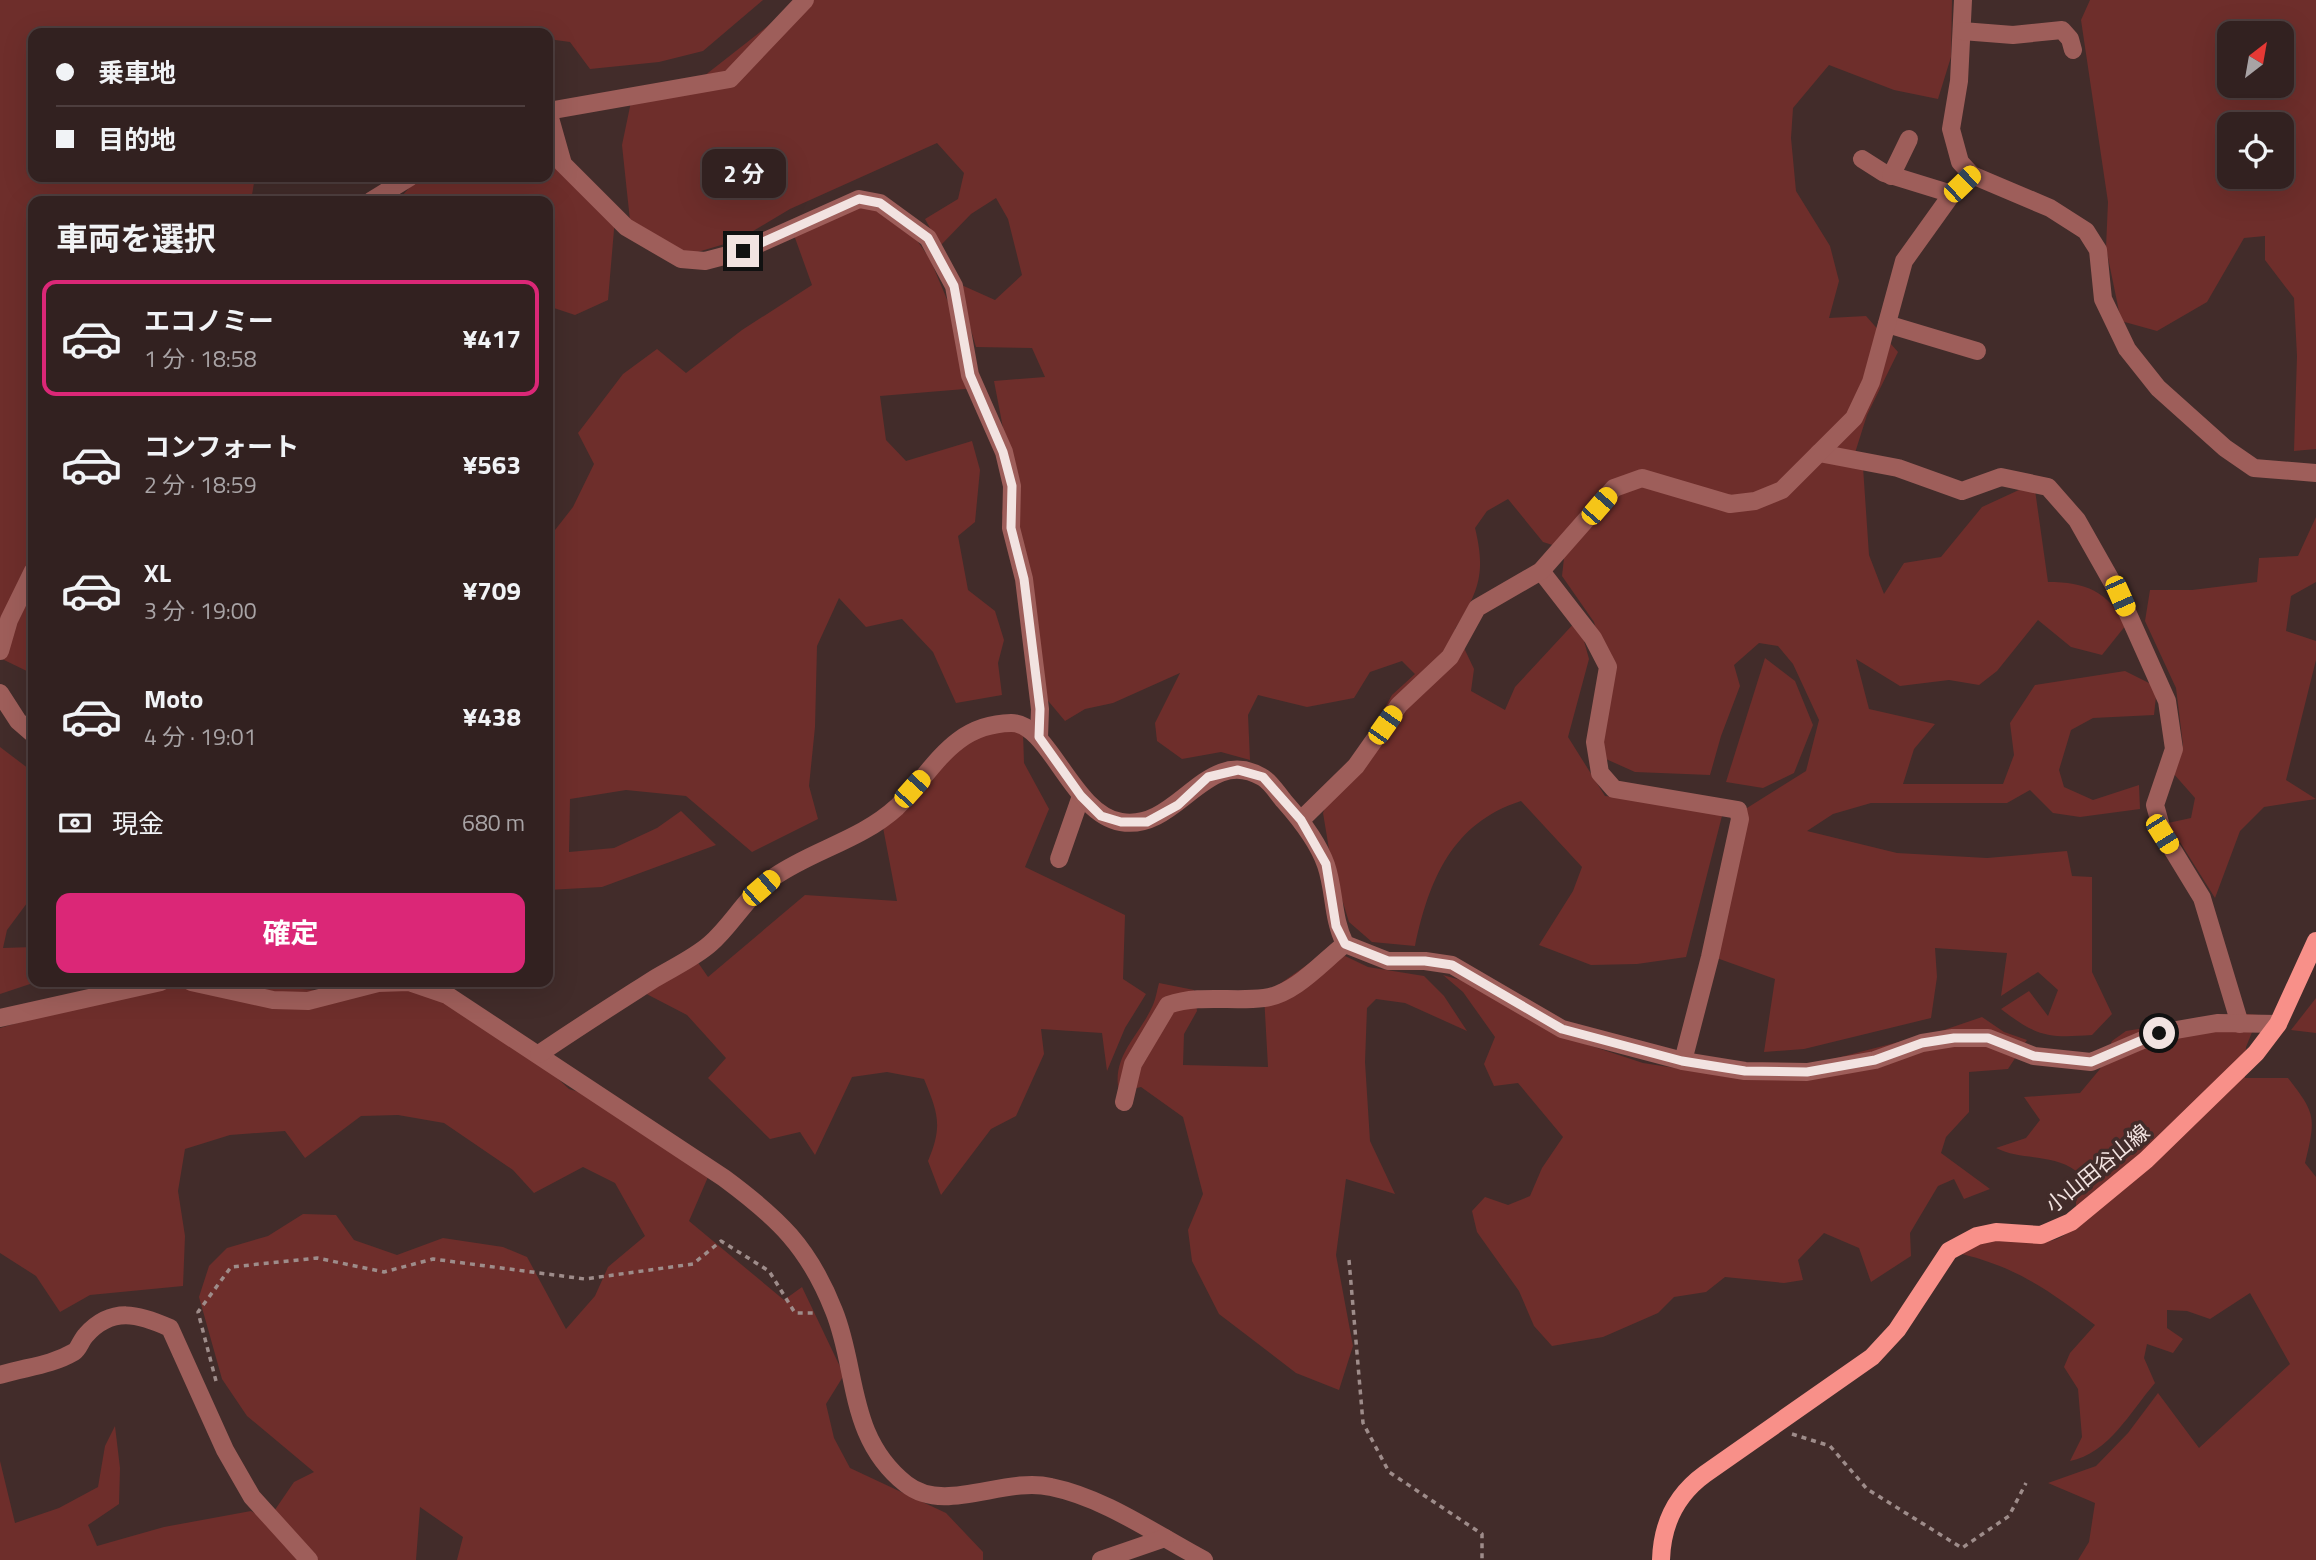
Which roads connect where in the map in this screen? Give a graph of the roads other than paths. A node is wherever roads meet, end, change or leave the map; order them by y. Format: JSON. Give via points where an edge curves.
{"nodes":[{"id":1,"x":805,"y":0,"type":"edge"},
{"id":2,"x":1964,"y":0,"type":"edge"},
{"id":3,"x":1962,"y":31,"type":"junction"},
{"id":4,"x":2073,"y":50,"type":"dead end"},
{"id":5,"x":553,"y":110,"type":"edge"},
{"id":6,"x":553,"y":128,"type":"edge"},
{"id":7,"x":1909,"y":139,"type":"dead end"},
{"id":8,"x":1862,"y":159,"type":"dead end"},
{"id":9,"x":1972,"y":175,"type":"junction"},
{"id":10,"x":1891,"y":176,"type":"junction"},
{"id":11,"x":402,"y":182,"type":"edge"},
{"id":12,"x":1952,"y":194,"type":"junction"},
{"id":13,"x":379,"y":196,"type":"edge"},
{"id":14,"x":1887,"y":324,"type":"junction"},
{"id":15,"x":1977,"y":351,"type":"dead end"},
{"id":16,"x":1819,"y":453,"type":"junction"},
{"id":17,"x":2316,"y":473,"type":"edge"},
{"id":18,"x":1541,"y":571,"type":"junction"},
{"id":19,"x":28,"y":581,"type":"edge"},
{"id":20,"x":0,"y":651,"type":"edge"},
{"id":21,"x":0,"y":693,"type":"edge"},
{"id":22,"x":28,"y":730,"type":"edge"},
{"id":23,"x":1039,"y":737,"type":"junction"},
{"id":24,"x":1081,"y":796,"type":"junction"},
{"id":25,"x":1301,"y":820,"type":"junction"},
{"id":26,"x":1059,"y":859,"type":"dead end"},
{"id":27,"x":2316,"y":940,"type":"edge"},
{"id":28,"x":1345,"y":944,"type":"junction"},
{"id":29,"x":139,"y":987,"type":"edge"},
{"id":30,"x":214,"y":987,"type":"edge"},
{"id":31,"x":362,"y":987,"type":"edge"},
{"id":32,"x":424,"y":987,"type":"edge"},
{"id":33,"x":0,"y":1018,"type":"edge"},
{"id":34,"x":2241,"y":1024,"type":"junction"},
{"id":35,"x":2278,"y":1024,"type":"junction"},
{"id":36,"x":539,"y":1054,"type":"junction"},
{"id":37,"x":1682,"y":1061,"type":"junction"},
{"id":38,"x":1124,"y":1102,"type":"dead end"},
{"id":39,"x":0,"y":1375,"type":"edge"},
{"id":40,"x":1165,"y":1538,"type":"junction"},
{"id":41,"x":309,"y":1560,"type":"edge"},
{"id":42,"x":1101,"y":1560,"type":"edge"},
{"id":43,"x":1203,"y":1560,"type":"edge"},
{"id":44,"x":1661,"y":1560,"type":"edge"}],
"edges":[{"from":1,"to":5,"type":"street","via":[[730,79]]},
{"from":2,"to":3,"type":"street"},
{"from":3,"to":4,"type":"street","via":[[2013,35],[2062,30]]},
{"from":3,"to":9,"type":"street","via":[[1951,129],[1960,162]]},
{"from":6,"to":23,"type":"street","via":[[564,164],[626,227],[681,259],[705,261],[743,251],[859,199],[880,203],[928,238],[954,286],[970,375],[1003,452],[1012,486],[1011,528],[1024,579],[1040,709]]},
{"from":7,"to":10,"type":"street"},
{"from":8,"to":10,"type":"street"},
{"from":9,"to":12,"type":"street"},
{"from":9,"to":17,"type":"street","via":[[2050,208],[2085,231],[2098,250],[2103,299],[2127,349],[2158,388],[2225,448],[2254,468]]},
{"from":10,"to":12,"type":"street"},
{"from":11,"to":13,"type":"street"},
{"from":12,"to":14,"type":"street","via":[[1904,261]]},
{"from":14,"to":15,"type":"street"},
{"from":14,"to":16,"type":"street","via":[[1871,382],[1854,418]]},
{"from":16,"to":18,"type":"street","via":[[1782,490],[1755,501],[1730,504],[1642,478],[1614,488]]},
{"from":16,"to":34,"type":"street","via":[[1898,468],[1962,491],[2001,477],[2048,487],[2077,520],[2120,596],[2166,701],[2174,749],[2155,804],[2162,834],[2202,898]]},
{"from":18,"to":25,"type":"street","via":[[1477,608],[1450,657],[1399,705],[1356,766]]},
{"from":18,"to":37,"type":"street","via":[[1593,638],[1608,667],[1595,743],[1601,773],[1614,789],[1738,810],[1740,819],[1710,957]]},
{"from":19,"to":20,"type":"street"},
{"from":21,"to":22,"type":"street"},
{"from":23,"to":24,"type":"street"},
{"from":23,"to":36,"type":"street","via":[[1015,722],[960,736],[897,807],[869,829],[774,877],[748,899],[709,945]]},
{"from":24,"to":25,"type":"street","via":[[1101,816],[1147,822],[1178,805],[1208,777],[1238,770],[1263,777]]},
{"from":24,"to":26,"type":"street"},
{"from":25,"to":28,"type":"street","via":[[1326,864],[1336,926]]},
{"from":27,"to":35,"type":"main road","name":"小山田谷山線"},
{"from":28,"to":37,"type":"street","via":[[1388,961],[1452,965],[1562,1029]]},
{"from":28,"to":38,"type":"street","via":[[1289,989],[1266,998],[1189,998],[1168,1005],[1133,1064]]},
{"from":29,"to":33,"type":"street"},
{"from":30,"to":31,"type":"street","via":[[274,1000],[307,1001]]},
{"from":32,"to":36,"type":"street","via":[[447,995]]},
{"from":34,"to":35,"type":"street"},
{"from":34,"to":37,"type":"street","via":[[2217,1023],[2159,1033],[2091,1062],[2034,1056],[1988,1038],[1922,1043],[1875,1060],[1807,1072],[1745,1071]]},
{"from":35,"to":44,"type":"main road","name":"小山田谷山線","via":[[2235,1076],[2146,1160],[2071,1222],[2041,1235],[1996,1232],[1977,1236],[1949,1251],[1879,1351],[1682,1494],[1665,1530]]},
{"from":36,"to":40,"type":"street","via":[[757,1202],[799,1242],[835,1314],[857,1412],[880,1454],[907,1485],[946,1498],[1028,1484],[1051,1487],[1110,1509]]},
{"from":39,"to":41,"type":"street","via":[[41,1367],[77,1350],[87,1333],[106,1318],[124,1313],[170,1328],[252,1497]]},
{"from":40,"to":42,"type":"street"},
{"from":40,"to":43,"type":"street"}]}
